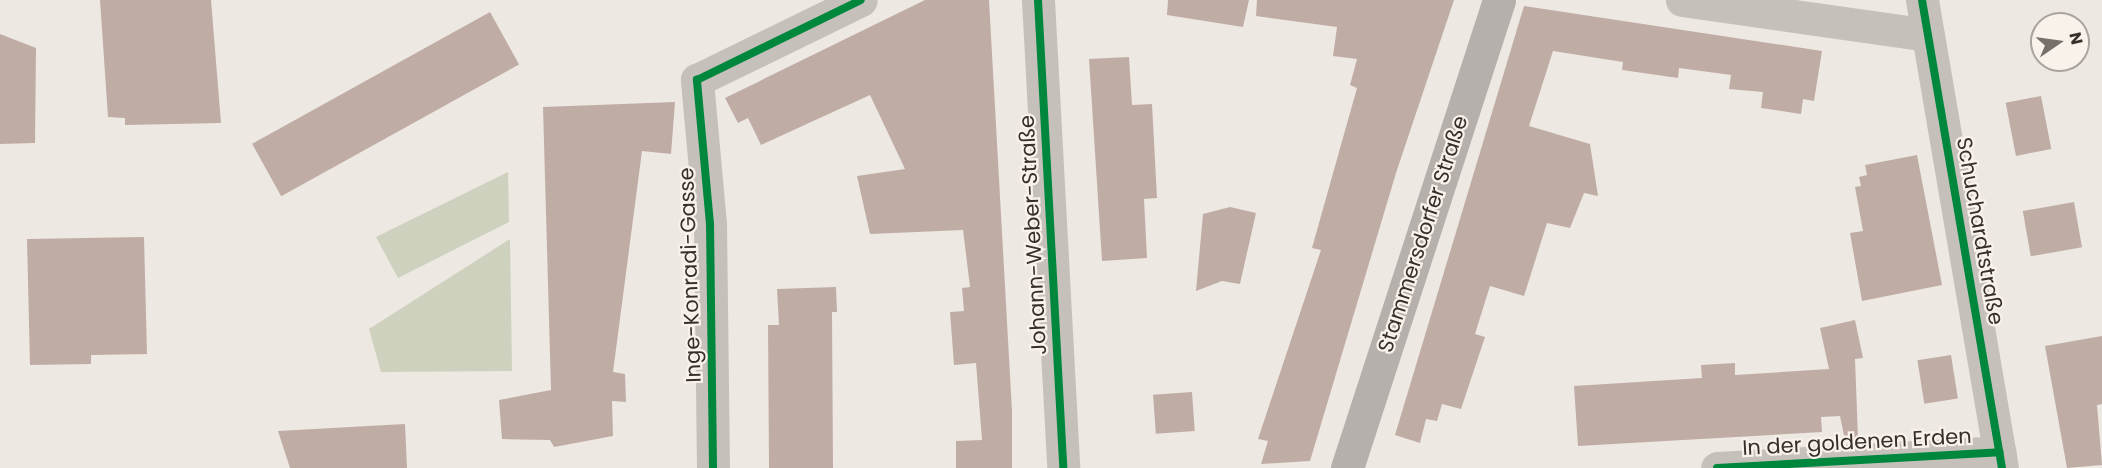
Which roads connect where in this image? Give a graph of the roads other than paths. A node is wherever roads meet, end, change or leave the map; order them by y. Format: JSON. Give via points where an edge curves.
{"nodes":[{"id":1,"x":861,"y":0,"type":"edge"},
{"id":2,"x":1038,"y":0,"type":"edge"},
{"id":3,"x":1499,"y":0,"type":"edge"},
{"id":4,"x":1682,"y":0,"type":"edge"},
{"id":5,"x":1922,"y":0,"type":"edge"},
{"id":6,"x":1928,"y":35,"type":"junction"},
{"id":7,"x":2001,"y":460,"type":"edge"},
{"id":8,"x":714,"y":468,"type":"edge"},
{"id":9,"x":1063,"y":468,"type":"edge"},
{"id":10,"x":1347,"y":468,"type":"edge"},
{"id":11,"x":1717,"y":468,"type":"edge"}],
"edges":[{"from":1,"to":8,"type":"street","name":"Inge-Konradi-Gasse","via":[[697,81],[710,224]]},
{"from":2,"to":9,"type":"street","name":"Johann-Weber-Straße"},
{"from":3,"to":10,"type":"main road","name":"Stammersdorfer Straße"},
{"from":4,"to":6,"type":"street"},
{"from":5,"to":6,"type":"street","name":"Schuchardtstraße"},
{"from":6,"to":7,"type":"street","name":"Schuchardtstraße"},
{"from":7,"to":11,"type":"street","name":"In der goldenen Erden"}]}
